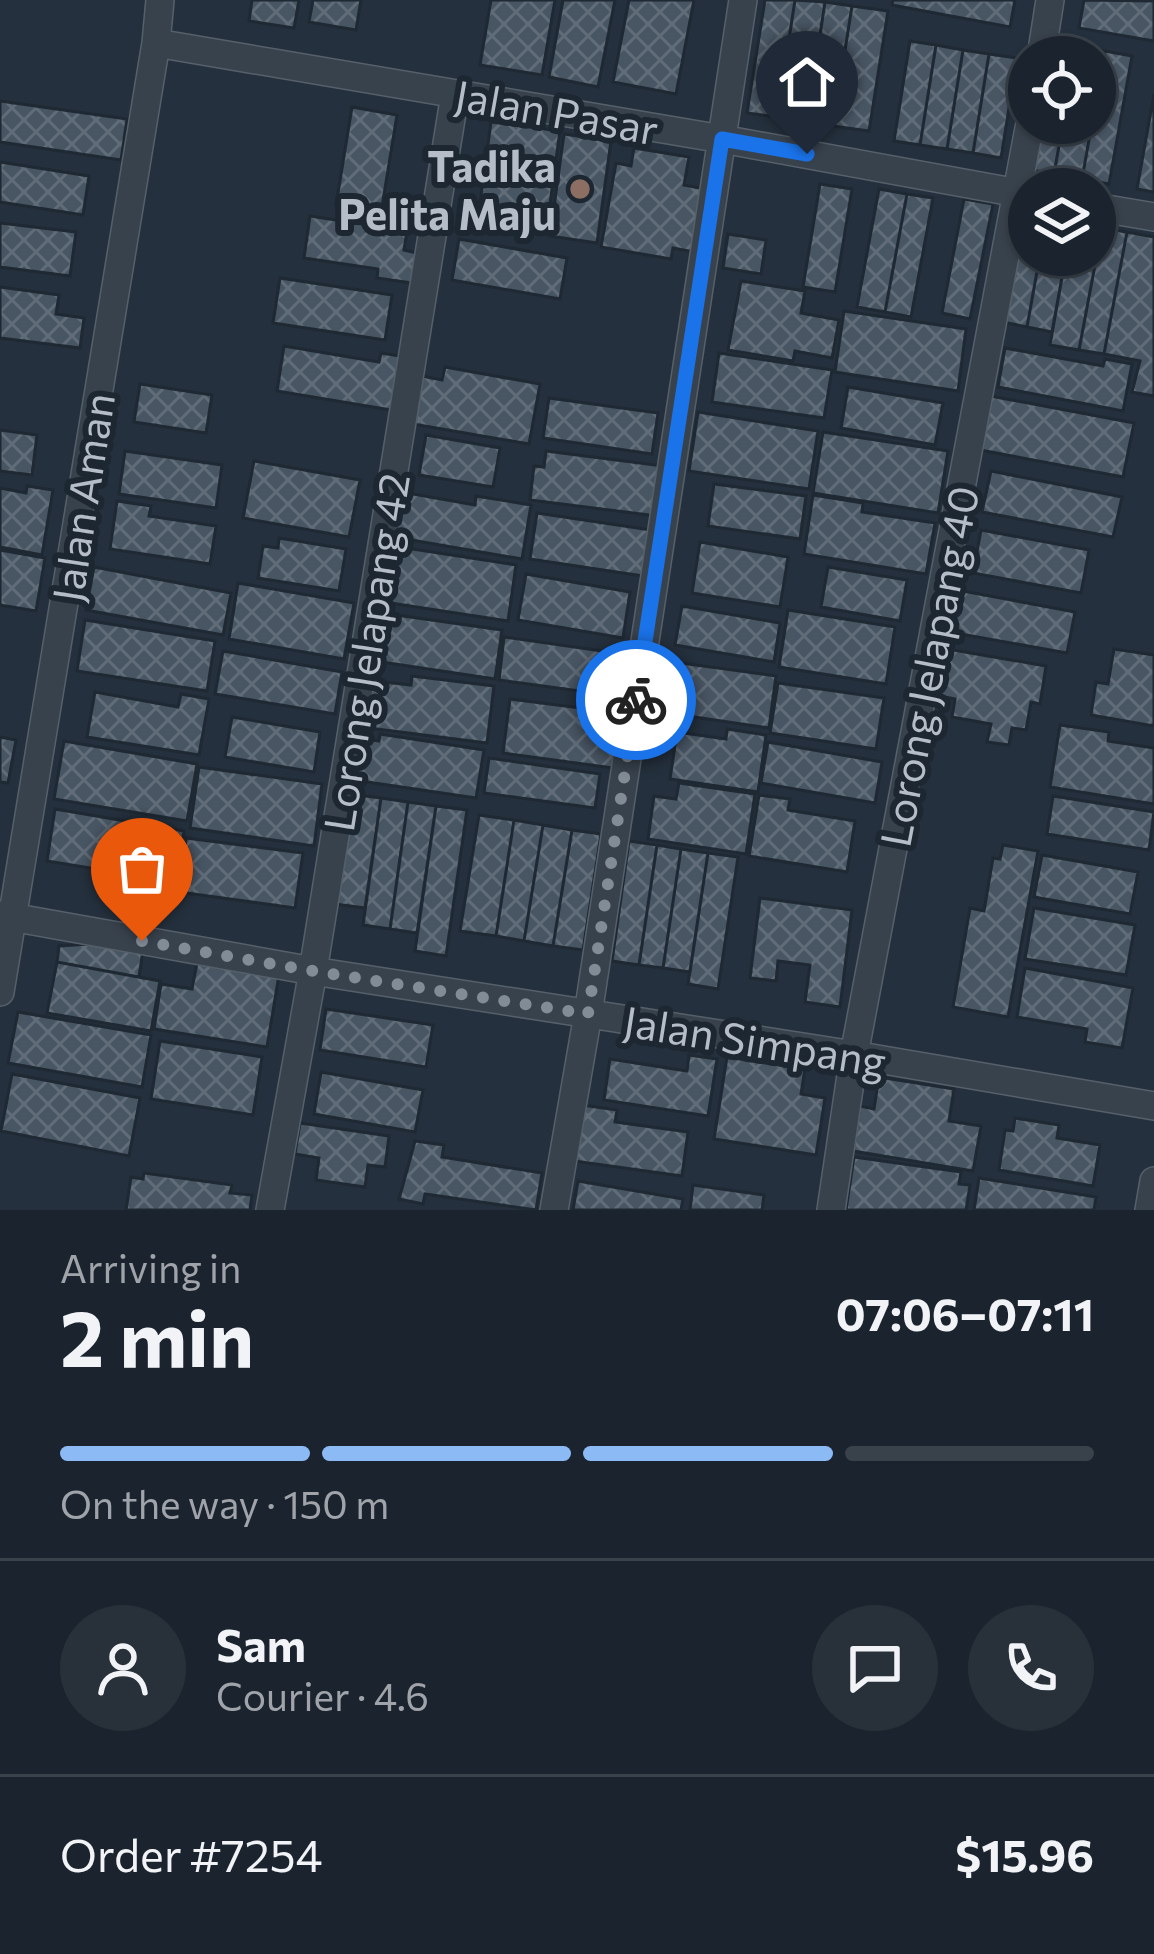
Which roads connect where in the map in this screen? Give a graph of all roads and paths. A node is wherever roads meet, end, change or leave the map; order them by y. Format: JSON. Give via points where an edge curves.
{"nodes":[{"id":1,"x":160,"y":0,"type":"edge"},
{"id":2,"x":743,"y":0,"type":"edge"},
{"id":3,"x":1050,"y":0,"type":"edge"},
{"id":4,"x":1044,"y":36,"type":"edge"},
{"id":5,"x":156,"y":43,"type":"junction"},
{"id":6,"x":455,"y":94,"type":"junction"},
{"id":7,"x":722,"y":139,"type":"junction"},
{"id":8,"x":1008,"y":191,"type":"edge"},
{"id":9,"x":1116,"y":211,"type":"edge"},
{"id":10,"x":1154,"y":217,"type":"edge"},
{"id":11,"x":1008,"y":275,"type":"edge"},
{"id":12,"x":7,"y":917,"type":"edge"},
{"id":13,"x":313,"y":971,"type":"junction"},
{"id":14,"x":0,"y":992,"type":"edge"},
{"id":15,"x":588,"y":1014,"type":"junction"},
{"id":16,"x":854,"y":1055,"type":"junction"},
{"id":17,"x":1154,"y":1106,"type":"edge"},
{"id":18,"x":1154,"y":1181,"type":"edge"},
{"id":19,"x":270,"y":1210,"type":"edge"},
{"id":20,"x":554,"y":1210,"type":"edge"},
{"id":21,"x":832,"y":1210,"type":"edge"},
{"id":22,"x":1149,"y":1210,"type":"edge"}],
"edges":[{"from":1,"to":5,"type":"street","name":"Jalan Aman"},
{"from":2,"to":7,"type":"street"},
{"from":3,"to":4,"type":"street"},
{"from":5,"to":6,"type":"street","name":"Jalan Pasar"},
{"from":5,"to":12,"type":"street","name":"Jalan Aman"},
{"from":6,"to":7,"type":"street","name":"Jalan Pasar"},
{"from":6,"to":13,"type":"street","name":"Lorong Jelapang 42"},
{"from":7,"to":8,"type":"street","name":"Jalan Pasar"},
{"from":7,"to":15,"type":"street"},
{"from":9,"to":10,"type":"street"},
{"from":11,"to":16,"type":"street","name":"Lorong Jelapang 40"},
{"from":12,"to":13,"type":"street","name":"Jalan Simpang"},
{"from":12,"to":14,"type":"street","name":"Jalan Aman"},
{"from":13,"to":15,"type":"street","name":"Jalan Simpang"},
{"from":13,"to":19,"type":"street","name":"Lorong Jelapang 42"},
{"from":15,"to":16,"type":"street","name":"Jalan Simpang"},
{"from":15,"to":20,"type":"street"},
{"from":16,"to":17,"type":"street","name":"Jalan Simpang"},
{"from":16,"to":21,"type":"street","name":"Lorong Jelapang 40"},
{"from":18,"to":22,"type":"street"}]}
